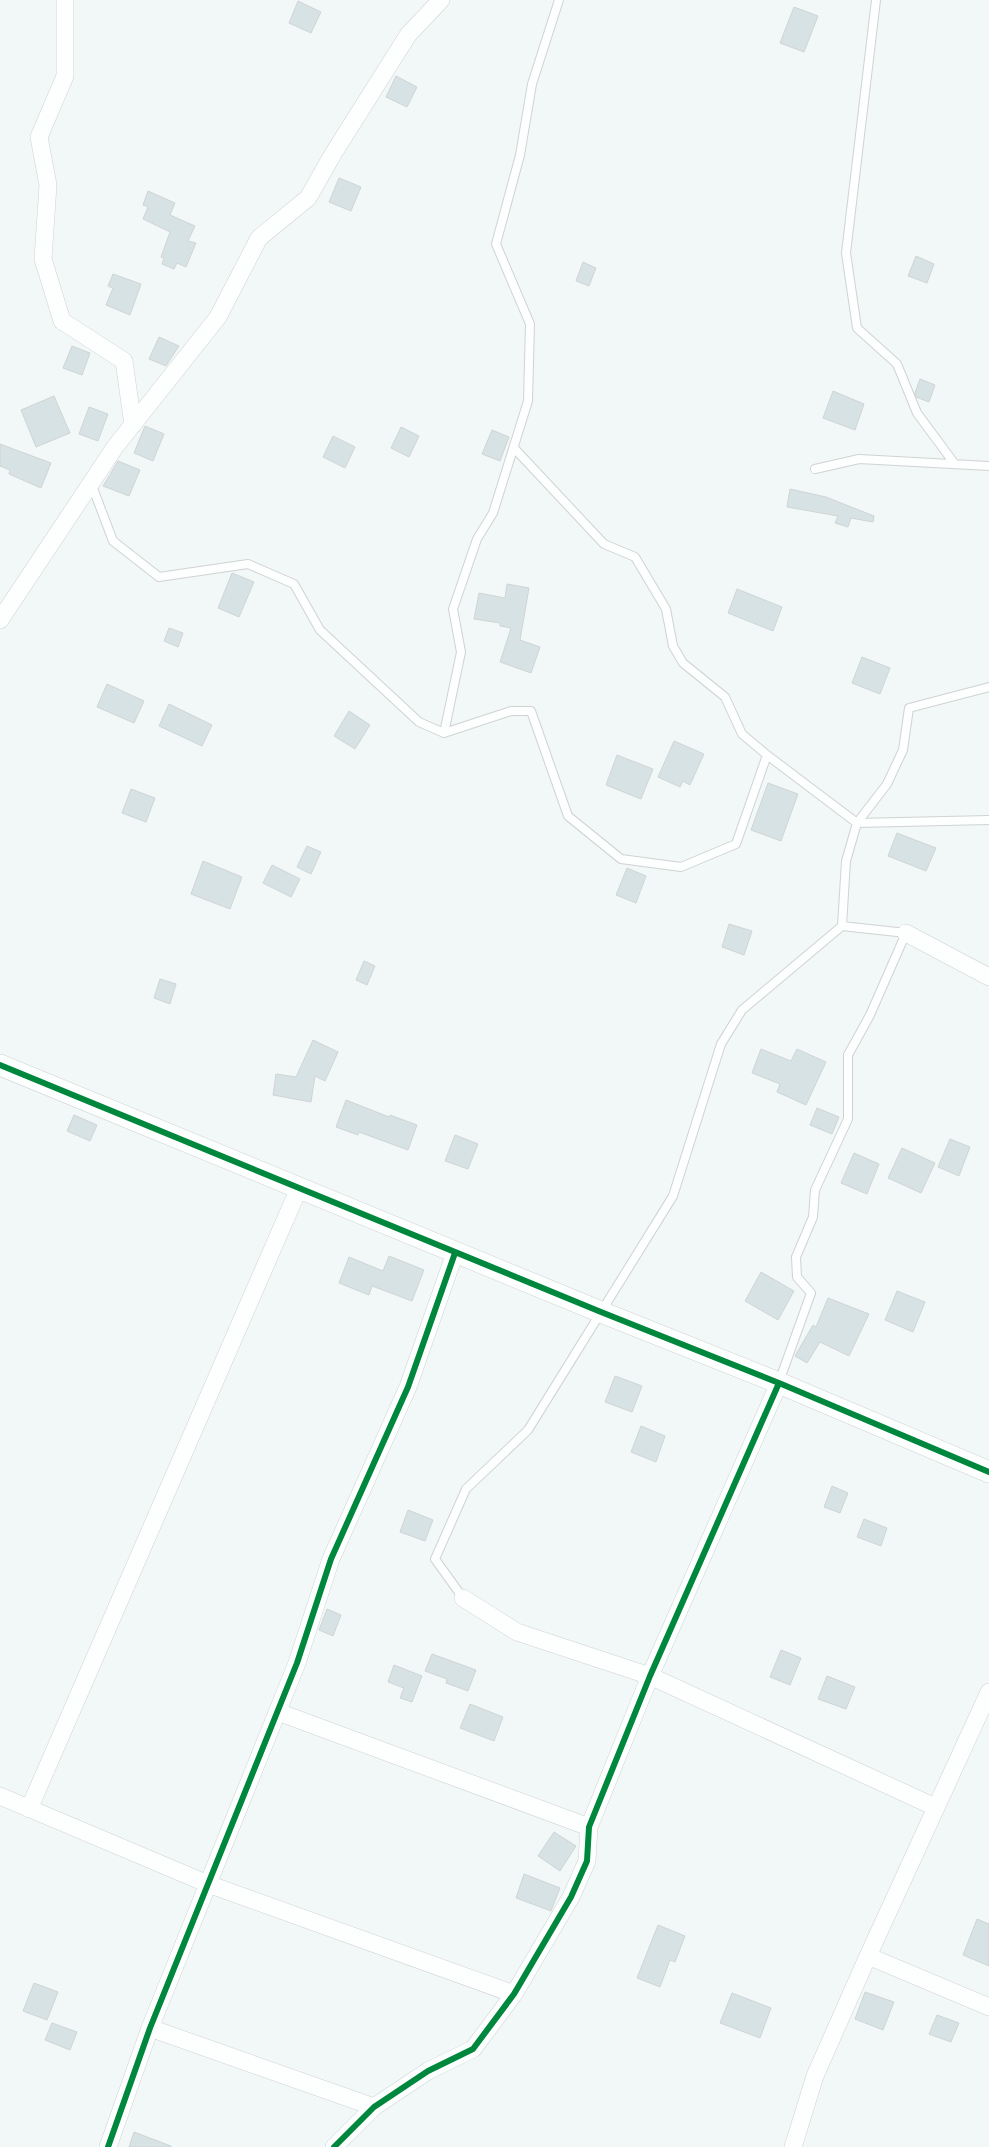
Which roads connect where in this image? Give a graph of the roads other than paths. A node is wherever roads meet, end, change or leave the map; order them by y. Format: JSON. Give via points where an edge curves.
{"nodes":[{"id":1,"x":65,"y":0,"type":"edge"},
{"id":2,"x":441,"y":0,"type":"edge"},
{"id":3,"x":559,"y":0,"type":"edge"},
{"id":4,"x":876,"y":0,"type":"edge"},
{"id":5,"x":132,"y":425,"type":"junction"},
{"id":6,"x":514,"y":448,"type":"junction"},
{"id":7,"x":954,"y":463,"type":"junction"},
{"id":8,"x":989,"y":466,"type":"edge"},
{"id":9,"x":815,"y":469,"type":"dead end"},
{"id":10,"x":91,"y":483,"type":"junction"},
{"id":11,"x":0,"y":620,"type":"edge"},
{"id":12,"x":989,"y":687,"type":"edge"},
{"id":13,"x":444,"y":733,"type":"junction"},
{"id":14,"x":767,"y":755,"type":"junction"},
{"id":15,"x":989,"y":820,"type":"edge"},
{"id":16,"x":857,"y":823,"type":"junction"},
{"id":17,"x":842,"y":926,"type":"junction"},
{"id":18,"x":906,"y":933,"type":"junction"},
{"id":19,"x":989,"y":977,"type":"edge"},
{"id":20,"x":0,"y":1065,"type":"edge"},
{"id":21,"x":298,"y":1188,"type":"junction"},
{"id":22,"x":455,"y":1253,"type":"junction"},
{"id":23,"x":600,"y":1312,"type":"junction"},
{"id":24,"x":779,"y":1383,"type":"junction"},
{"id":25,"x":989,"y":1472,"type":"edge"},
{"id":26,"x":463,"y":1598,"type":"joint"},
{"id":27,"x":650,"y":1676,"type":"junction"},
{"id":28,"x":989,"y":1692,"type":"edge"},
{"id":29,"x":278,"y":1712,"type":"junction"},
{"id":30,"x":0,"y":1796,"type":"edge"},
{"id":31,"x":936,"y":1807,"type":"junction"},
{"id":32,"x":29,"y":1809,"type":"junction"},
{"id":33,"x":589,"y":1827,"type":"junction"},
{"id":34,"x":208,"y":1884,"type":"junction"},
{"id":35,"x":868,"y":1956,"type":"junction"},
{"id":36,"x":514,"y":1994,"type":"junction"},
{"id":37,"x":989,"y":2007,"type":"edge"},
{"id":38,"x":150,"y":2028,"type":"junction"},
{"id":39,"x":374,"y":2107,"type":"junction"},
{"id":40,"x":796,"y":2146,"type":"edge"},
{"id":41,"x":108,"y":2147,"type":"edge"},
{"id":42,"x":334,"y":2147,"type":"edge"}],
"edges":[{"from":1,"to":5,"type":"street","via":[[65,76],[39,137],[48,185],[43,259],[62,320],[124,361]]},
{"from":2,"to":5,"type":"street","via":[[408,35],[308,198],[259,238],[218,317]]},
{"from":3,"to":6,"type":"lane","via":[[532,84],[520,155],[496,244],[530,324],[528,400]]},
{"from":4,"to":7,"type":"lane","via":[[846,253],[857,328],[897,364],[917,413]]},
{"from":5,"to":10,"type":"street"},
{"from":6,"to":13,"type":"lane","via":[[493,513],[478,539],[453,609],[461,652]]},
{"from":6,"to":14,"type":"lane","via":[[604,544],[635,556],[666,609],[673,646],[683,663],[725,698],[742,734]]},
{"from":7,"to":8,"type":"lane"},
{"from":7,"to":9,"type":"lane","via":[[859,459]]},
{"from":10,"to":11,"type":"street"},
{"from":10,"to":13,"type":"lane","via":[[112,540],[159,577],[248,564],[294,584],[320,630],[419,722]]},
{"from":12,"to":16,"type":"lane","via":[[910,708],[903,750],[894,770],[887,784]]},
{"from":13,"to":14,"type":"lane","via":[[511,711],[531,711],[568,816],[621,859],[681,867],[736,844]]},
{"from":14,"to":16,"type":"lane"},
{"from":15,"to":16,"type":"lane"},
{"from":16,"to":17,"type":"lane","via":[[846,861]]},
{"from":17,"to":18,"type":"lane"},
{"from":17,"to":23,"type":"lane","via":[[742,1010],[721,1044],[673,1196]]},
{"from":18,"to":19,"type":"street"},
{"from":18,"to":24,"type":"lane","via":[[870,1015],[848,1055],[848,1120],[815,1190],[813,1218],[796,1258],[797,1276],[811,1293]]},
{"from":20,"to":21,"type":"street"},
{"from":21,"to":22,"type":"street"},
{"from":21,"to":32,"type":"street"},
{"from":22,"to":23,"type":"street"},
{"from":22,"to":29,"type":"street","via":[[408,1387],[331,1559],[297,1664]]},
{"from":23,"to":24,"type":"street"},
{"from":23,"to":26,"type":"lane","via":[[528,1430],[466,1489],[436,1559]]},
{"from":24,"to":25,"type":"street"},
{"from":24,"to":27,"type":"street"},
{"from":26,"to":27,"type":"street","via":[[517,1632]]},
{"from":27,"to":31,"type":"street"},
{"from":27,"to":33,"type":"street"},
{"from":28,"to":31,"type":"street"},
{"from":29,"to":33,"type":"street"},
{"from":29,"to":34,"type":"street"},
{"from":30,"to":32,"type":"street"},
{"from":31,"to":35,"type":"street"},
{"from":32,"to":34,"type":"street"},
{"from":33,"to":36,"type":"street","via":[[587,1861],[571,1897]]},
{"from":34,"to":36,"type":"street"},
{"from":34,"to":38,"type":"street"},
{"from":35,"to":37,"type":"street"},
{"from":35,"to":40,"type":"street","via":[[815,2076]]},
{"from":36,"to":39,"type":"street","via":[[473,2049],[428,2071]]},
{"from":38,"to":39,"type":"street"},
{"from":38,"to":41,"type":"street"},
{"from":39,"to":42,"type":"street"}]}
